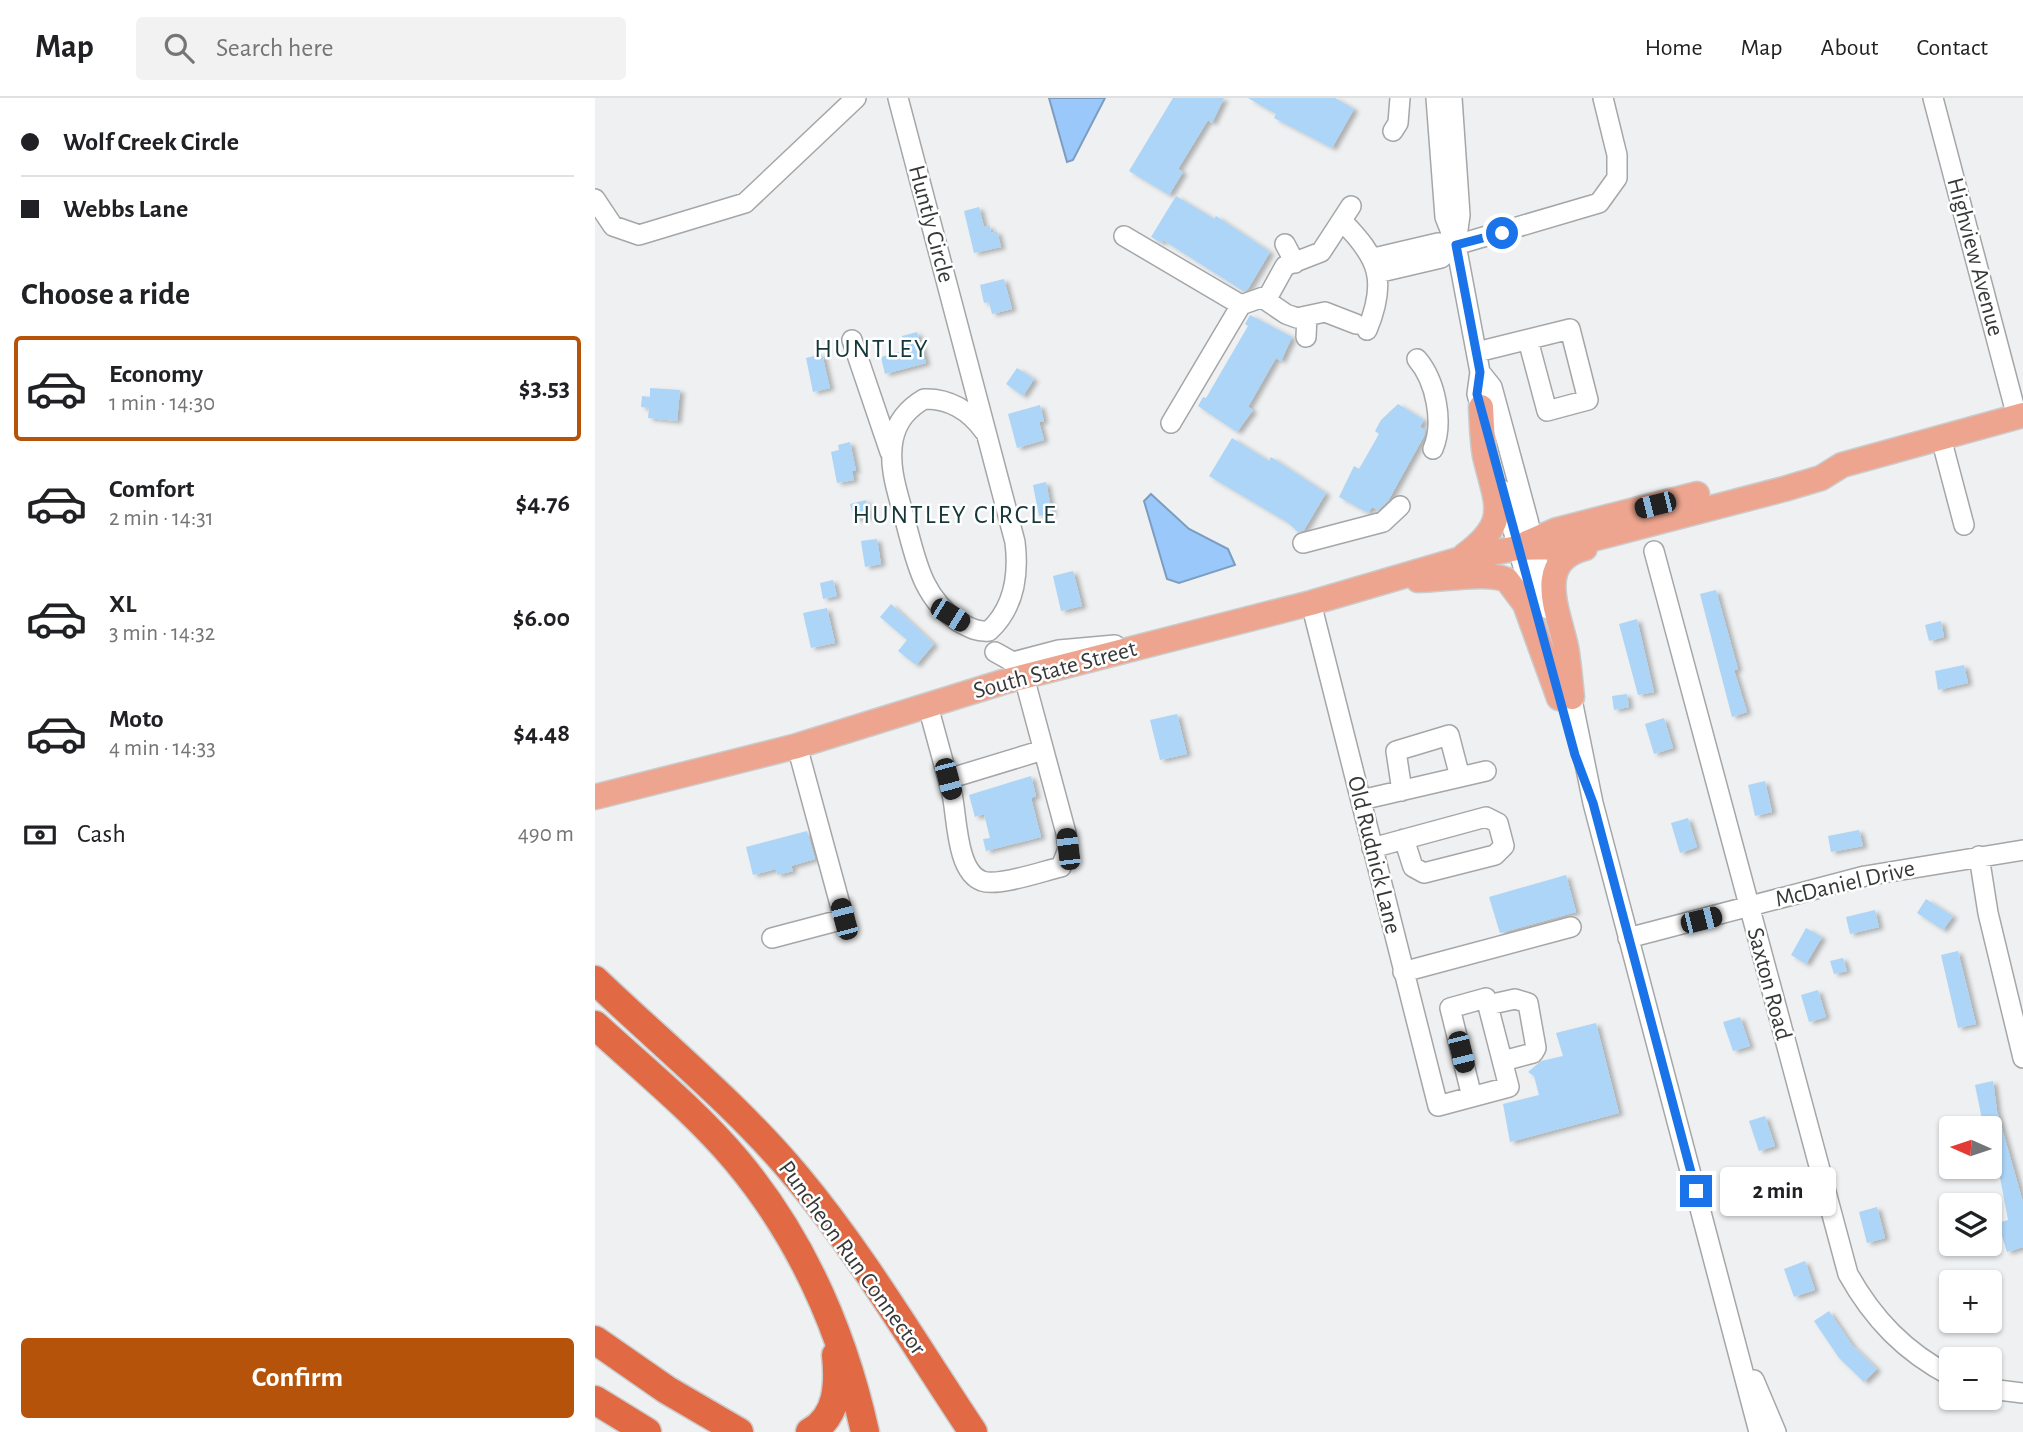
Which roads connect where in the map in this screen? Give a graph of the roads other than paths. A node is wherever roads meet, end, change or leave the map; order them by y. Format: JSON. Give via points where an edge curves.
{"nodes":[{"id":1,"x":856,"y":98,"type":"edge"},
{"id":2,"x":898,"y":98,"type":"edge"},
{"id":3,"x":1400,"y":98,"type":"edge"},
{"id":4,"x":1436,"y":98,"type":"edge"},
{"id":5,"x":1452,"y":98,"type":"edge"},
{"id":6,"x":1603,"y":98,"type":"edge"},
{"id":7,"x":1933,"y":98,"type":"edge"},
{"id":8,"x":1393,"y":131,"type":"dead end"},
{"id":9,"x":595,"y":199,"type":"edge"},
{"id":10,"x":1124,"y":236,"type":"dead end"},
{"id":11,"x":1285,"y":244,"type":"dead end"},
{"id":12,"x":1456,"y":245,"type":"junction"},
{"id":13,"x":1295,"y":263,"type":"junction"},
{"id":14,"x":1375,"y":265,"type":"junction"},
{"id":15,"x":1264,"y":299,"type":"junction"},
{"id":16,"x":1241,"y":305,"type":"junction"},
{"id":17,"x":1307,"y":316,"type":"junction"},
{"id":18,"x":1306,"y":337,"type":"dead end"},
{"id":19,"x":852,"y":340,"type":"dead end"},
{"id":20,"x":1528,"y":340,"type":"dead end"},
{"id":21,"x":965,"y":351,"type":"junction"},
{"id":22,"x":1477,"y":352,"type":"junction"},
{"id":23,"x":1417,"y":359,"type":"dead end"},
{"id":24,"x":1480,"y":372,"type":"junction"},
{"id":25,"x":936,"y":399,"type":"junction"},
{"id":26,"x":1481,"y":407,"type":"junction"},
{"id":27,"x":2020,"y":416,"type":"edge"},
{"id":28,"x":1171,"y":423,"type":"dead end"},
{"id":29,"x":984,"y":431,"type":"junction"},
{"id":30,"x":1941,"y":438,"type":"junction"},
{"id":31,"x":1433,"y":449,"type":"dead end"},
{"id":32,"x":891,"y":458,"type":"junction"},
{"id":33,"x":1842,"y":465,"type":"junction"},
{"id":34,"x":1400,"y":506,"type":"dead end"},
{"id":35,"x":1716,"y":506,"type":"junction"},
{"id":36,"x":1964,"y":525,"type":"dead end"},
{"id":37,"x":1303,"y":543,"type":"dead end"},
{"id":38,"x":1528,"y":545,"type":"junction"},
{"id":39,"x":1654,"y":551,"type":"dead end"},
{"id":40,"x":1461,"y":559,"type":"junction"},
{"id":41,"x":1386,"y":581,"type":"junction"},
{"id":42,"x":1311,"y":603,"type":"junction"},
{"id":43,"x":989,"y":631,"type":"junction"},
{"id":44,"x":1161,"y":642,"type":"junction"},
{"id":45,"x":995,"y":652,"type":"junction"},
{"id":46,"x":1014,"y":680,"type":"junction"},
{"id":47,"x":1566,"y":697,"type":"junction"},
{"id":48,"x":928,"y":706,"type":"junction"},
{"id":49,"x":797,"y":746,"type":"junction"},
{"id":50,"x":1043,"y":750,"type":"junction"},
{"id":51,"x":1486,"y":771,"type":"dead end"},
{"id":52,"x":1460,"y":778,"type":"junction"},
{"id":53,"x":948,"y":779,"type":"junction"},
{"id":54,"x":1402,"y":791,"type":"junction"},
{"id":55,"x":595,"y":797,"type":"edge"},
{"id":56,"x":1361,"y":800,"type":"junction"},
{"id":57,"x":1404,"y":839,"type":"junction"},
{"id":58,"x":1373,"y":848,"type":"junction"},
{"id":59,"x":2023,"y":850,"type":"edge"},
{"id":60,"x":1979,"y":856,"type":"junction"},
{"id":61,"x":1749,"y":907,"type":"junction"},
{"id":62,"x":1571,"y":927,"type":"dead end"},
{"id":63,"x":772,"y":938,"type":"dead end"},
{"id":64,"x":1628,"y":938,"type":"junction"},
{"id":65,"x":1403,"y":972,"type":"junction"},
{"id":66,"x":595,"y":980,"type":"edge"},
{"id":67,"x":1488,"y":1005,"type":"junction"},
{"id":68,"x":595,"y":1025,"type":"edge"},
{"id":69,"x":2023,"y":1058,"type":"edge"},
{"id":70,"x":1503,"y":1061,"type":"junction"},
{"id":71,"x":1472,"y":1097,"type":"junction"},
{"id":72,"x":1730,"y":1317,"type":"junction"},
{"id":73,"x":832,"y":1321,"type":"junction"},
{"id":74,"x":595,"y":1340,"type":"edge"},
{"id":75,"x":1939,"y":1369,"type":"edge"},
{"id":76,"x":2002,"y":1390,"type":"edge"},
{"id":77,"x":2023,"y":1393,"type":"edge"},
{"id":78,"x":597,"y":1402,"type":"edge"},
{"id":79,"x":647,"y":1432,"type":"edge"},
{"id":80,"x":739,"y":1432,"type":"edge"},
{"id":81,"x":810,"y":1432,"type":"edge"},
{"id":82,"x":865,"y":1432,"type":"edge"},
{"id":83,"x":973,"y":1432,"type":"edge"},
{"id":84,"x":1759,"y":1432,"type":"edge"},
{"id":85,"x":1776,"y":1432,"type":"edge"}],
"edges":[{"from":1,"to":9,"type":"street","via":[[745,203],[639,236],[613,226]]},
{"from":2,"to":21,"type":"street","name":"Huntly Circle"},
{"from":3,"to":8,"type":"street"},
{"from":4,"to":12,"type":"street","via":[[1445,217]]},
{"from":5,"to":12,"type":"street","via":[[1460,215]]},
{"from":6,"to":12,"type":"street","via":[[1617,155],[1617,178],[1599,203]]},
{"from":7,"to":27,"type":"street","name":"Highview Avenue"},
{"from":10,"to":16,"type":"street"},
{"from":11,"to":13,"type":"street"},
{"from":12,"to":14,"type":"street","via":[[1438,243]]},
{"from":12,"to":22,"type":"street"},
{"from":13,"to":14,"type":"street","via":[[1321,252],[1346,213]]},
{"from":13,"to":15,"type":"street","via":[[1285,266]]},
{"from":14,"to":17,"type":"street","via":[[1377,307],[1361,327],[1325,312]]},
{"from":15,"to":16,"type":"street"},
{"from":15,"to":17,"type":"street","via":[[1286,314]]},
{"from":16,"to":28,"type":"street"},
{"from":17,"to":18,"type":"street"},
{"from":19,"to":32,"type":"street","name":"Huntly Circle"},
{"from":20,"to":22,"type":"street"},
{"from":21,"to":25,"type":"street","name":"Huntly Circle","via":[[961,383],[951,394]]},
{"from":21,"to":29,"type":"street","name":"Huntly Circle"},
{"from":22,"to":24,"type":"street"},
{"from":23,"to":31,"type":"street","via":[[1424,366],[1438,413],[1440,425]]},
{"from":24,"to":26,"type":"street","via":[[1477,394]]},
{"from":24,"to":38,"type":"street","via":[[1492,387]]},
{"from":25,"to":29,"type":"street","via":[[961,409]]},
{"from":25,"to":32,"type":"street","name":"Huntly Circle","via":[[925,399],[903,415]]},
{"from":26,"to":38,"type":"street"},
{"from":26,"to":40,"type":"main road","via":[[1485,453],[1499,508],[1489,536]]},
{"from":27,"to":30,"type":"main road","name":"South State Street"},
{"from":29,"to":43,"type":"street","name":"Huntly Circle","via":[[1017,557],[1013,591],[1000,621]]},
{"from":30,"to":33,"type":"main road","name":"South State Street"},
{"from":30,"to":36,"type":"street"},
{"from":32,"to":43,"type":"street","name":"Huntly Circle","via":[[927,590],[972,630]]},
{"from":33,"to":35,"type":"main road","name":"South State Street","via":[[1821,478]]},
{"from":33,"to":38,"type":"main road","name":"South State Street","via":[[1814,464],[1557,530]]},
{"from":34,"to":37,"type":"street","via":[[1383,522]]},
{"from":35,"to":38,"type":"main road","name":"South State Street","via":[[1562,547]]},
{"from":35,"to":47,"type":"main road","via":[[1670,525],[1573,551],[1558,565],[1553,593],[1566,648]]},
{"from":38,"to":40,"type":"main road","name":"South State Street"},
{"from":38,"to":47,"type":"street"},
{"from":39,"to":61,"type":"street","name":"Saxton Road"},
{"from":40,"to":41,"type":"main road","name":"South State Street"},
{"from":41,"to":42,"type":"main road","name":"South State Street"},
{"from":41,"to":47,"type":"main road","via":[[1461,580],[1484,575],[1507,580],[1525,604]]},
{"from":42,"to":44,"type":"main road","name":"South State Street"},
{"from":42,"to":56,"type":"street","name":"Old Rudnick Lane"},
{"from":43,"to":45,"type":"street"},
{"from":44,"to":45,"type":"street","via":[[1059,650],[1013,662]]},
{"from":44,"to":46,"type":"main road","name":"South State Street"},
{"from":45,"to":46,"type":"street"},
{"from":46,"to":48,"type":"main road","name":"South State Street"},
{"from":46,"to":50,"type":"street"},
{"from":47,"to":64,"type":"street"},
{"from":48,"to":49,"type":"main road","name":"South State Street"},
{"from":48,"to":53,"type":"street"},
{"from":49,"to":55,"type":"main road","name":"South State Street"},
{"from":49,"to":63,"type":"street","via":[[844,919]]},
{"from":50,"to":53,"type":"street"},
{"from":50,"to":53,"type":"street","via":[[1066,833],[1068,849],[1061,867],[993,883],[980,881],[959,846]]},
{"from":51,"to":52,"type":"street"},
{"from":52,"to":54,"type":"street"},
{"from":52,"to":54,"type":"street","via":[[1449,735],[1396,751]]},
{"from":54,"to":56,"type":"street"},
{"from":56,"to":58,"type":"street","name":"Old Rudnick Lane"},
{"from":57,"to":57,"type":"street","via":[[1486,817],[1498,823],[1503,846],[1495,855],[1424,873],[1413,867]]},
{"from":57,"to":58,"type":"street"},
{"from":58,"to":65,"type":"street","name":"Old Rudnick Lane"},
{"from":59,"to":60,"type":"street","name":"McDaniel Drive"},
{"from":60,"to":61,"type":"street","name":"McDaniel Drive","via":[[1865,876]]},
{"from":60,"to":69,"type":"street"},
{"from":61,"to":64,"type":"street","name":"McDaniel Drive"},
{"from":61,"to":75,"type":"street","name":"Saxton Road","via":[[1848,1274],[1869,1310],[1886,1328],[1907,1349]]},
{"from":62,"to":65,"type":"street"},
{"from":64,"to":72,"type":"street"},
{"from":65,"to":71,"type":"street","name":"Old Rudnick Lane","via":[[1438,1106]]},
{"from":66,"to":83,"type":"highway","name":"Puncheon Run Connector","via":[[704,1080],[799,1179]]},
{"from":67,"to":70,"type":"street"},
{"from":67,"to":70,"type":"street","via":[[1515,999],[1528,1003],[1536,1048],[1533,1053]]},
{"from":67,"to":71,"type":"street","via":[[1486,998],[1450,1008]]},
{"from":68,"to":73,"type":"highway","name":"Puncheon Run Connector","via":[[710,1132],[750,1177],[797,1248]]},
{"from":70,"to":71,"type":"street","via":[[1509,1087]]},
{"from":72,"to":84,"type":"street"},
{"from":72,"to":85,"type":"street"},
{"from":73,"to":81,"type":"highway","via":[[838,1385],[833,1407]]},
{"from":73,"to":82,"type":"highway","name":"Puncheon Run Connector"},
{"from":74,"to":80,"type":"highway"},
{"from":76,"to":77,"type":"street"},
{"from":78,"to":79,"type":"highway"}]}
